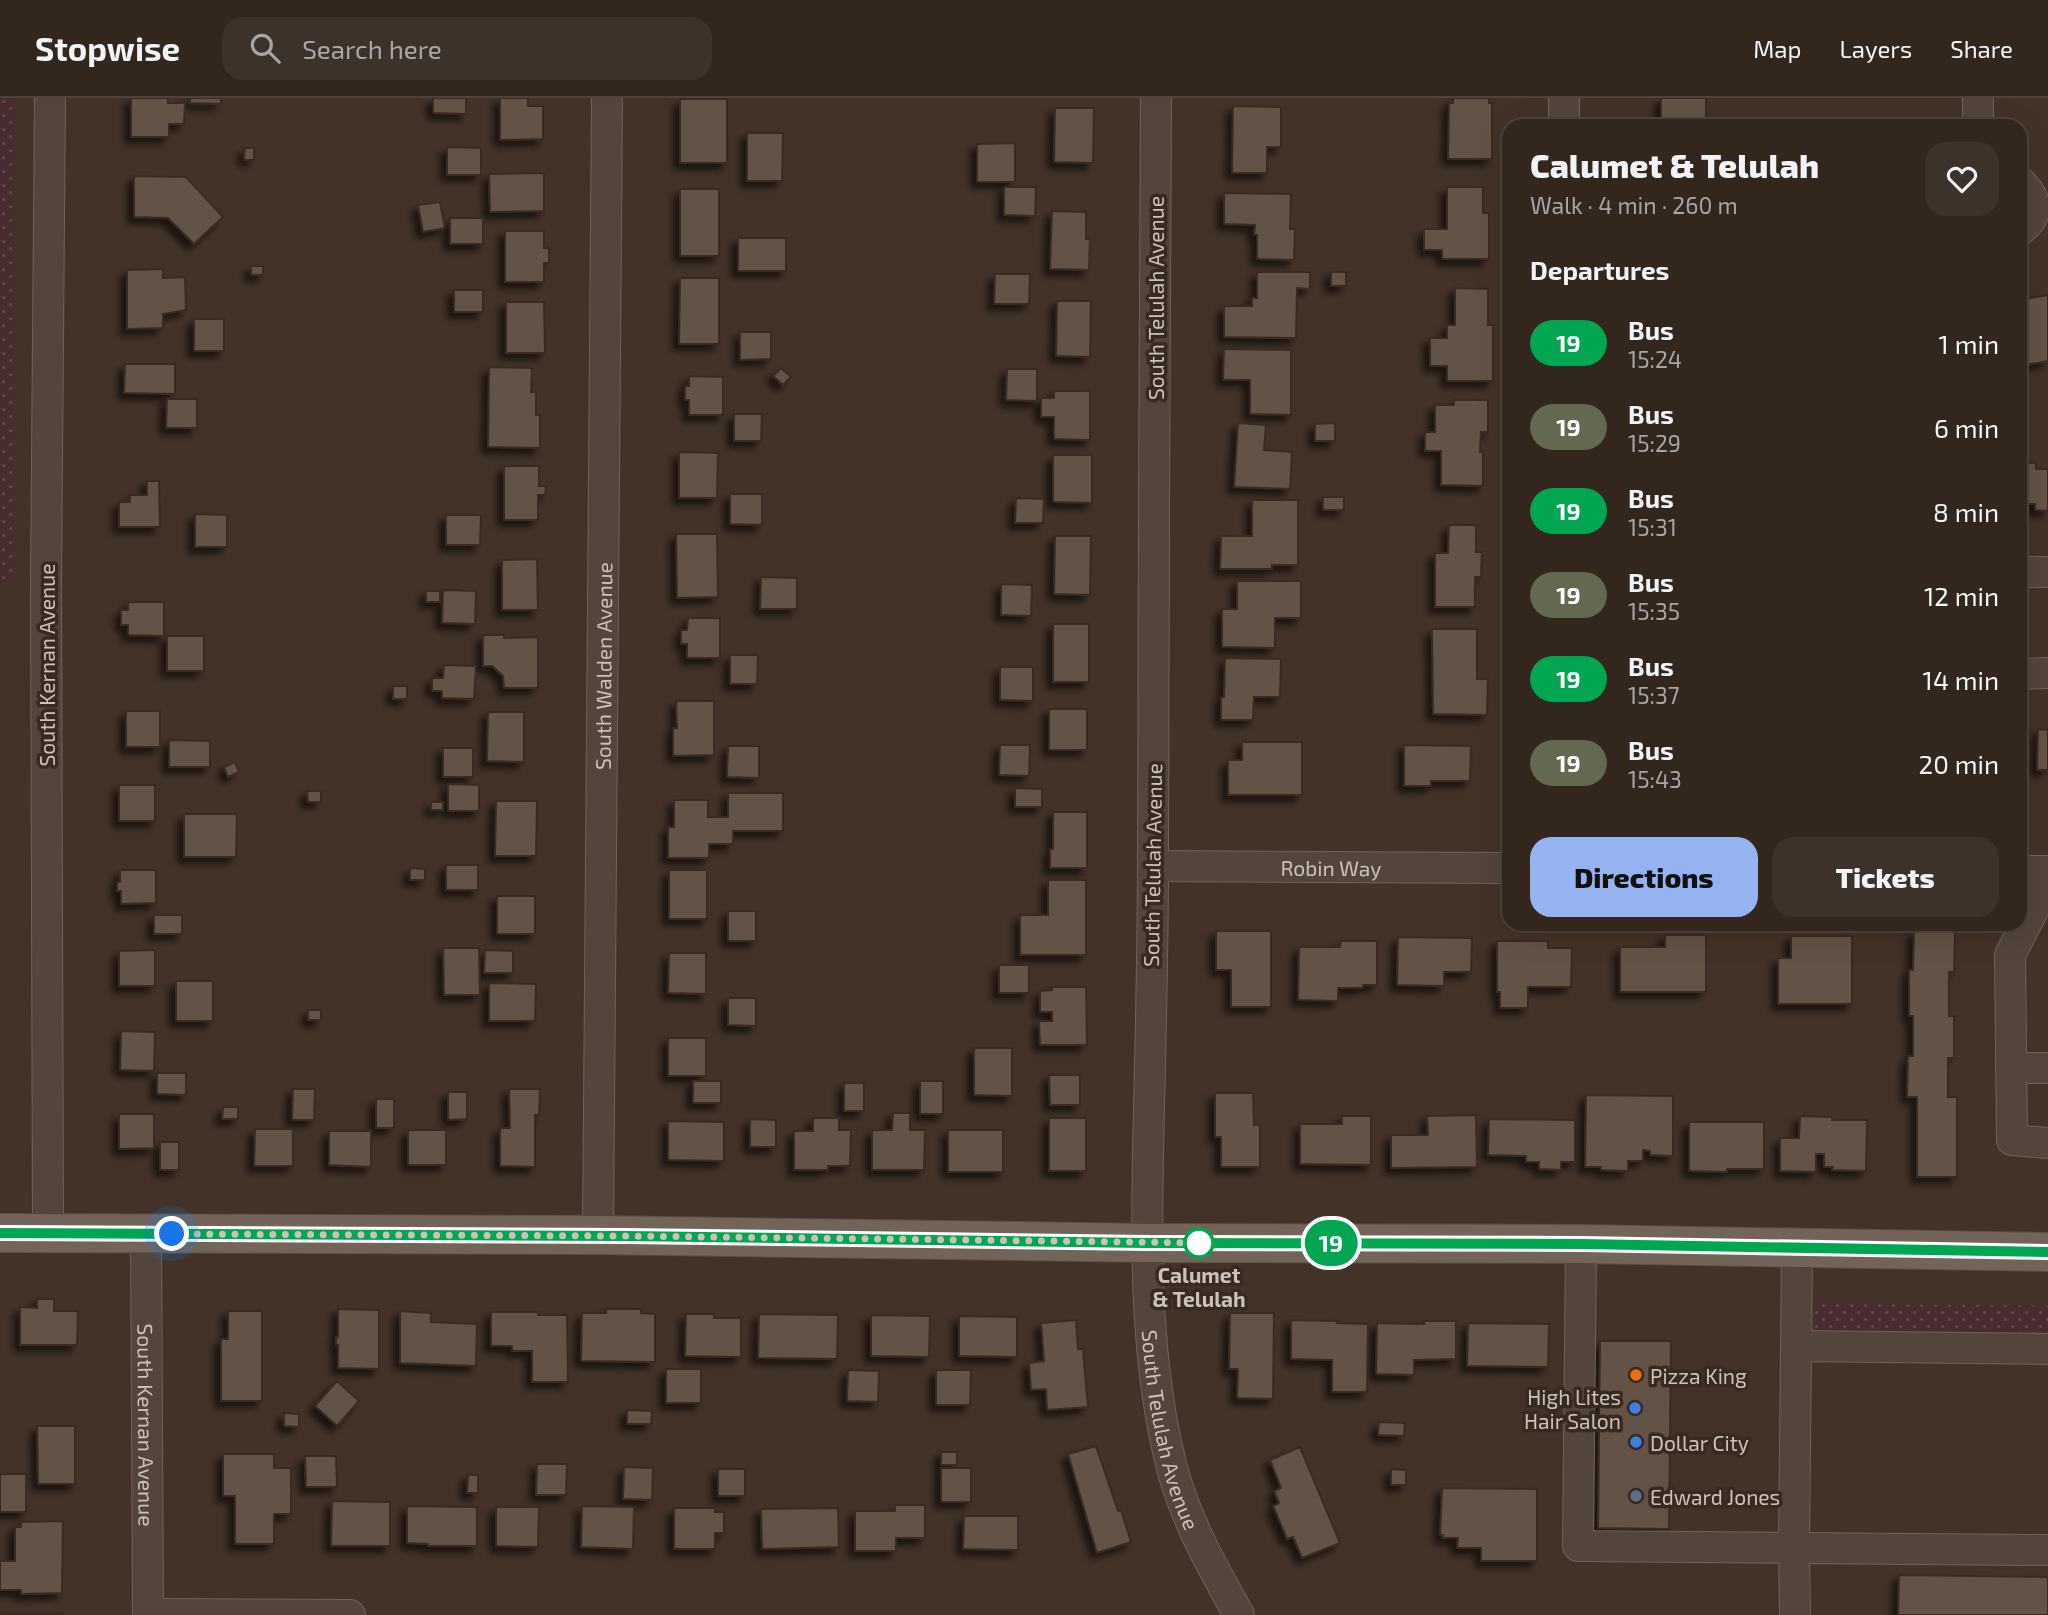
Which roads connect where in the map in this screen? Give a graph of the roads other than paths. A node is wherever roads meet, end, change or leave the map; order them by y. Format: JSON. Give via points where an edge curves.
{"nodes":[{"id":1,"x":50,"y":98,"type":"edge"},
{"id":2,"x":607,"y":98,"type":"edge"},
{"id":3,"x":1156,"y":98,"type":"edge"},
{"id":4,"x":1564,"y":98,"type":"edge"},
{"id":5,"x":1978,"y":98,"type":"edge"},
{"id":6,"x":1564,"y":119,"type":"edge"},
{"id":7,"x":1978,"y":119,"type":"edge"},
{"id":8,"x":2027,"y":188,"type":"edge"},
{"id":9,"x":2027,"y":225,"type":"edge"},
{"id":10,"x":2027,"y":572,"type":"edge"},
{"id":11,"x":2048,"y":572,"type":"edge"},
{"id":12,"x":2048,"y":673,"type":"edge"},
{"id":13,"x":2027,"y":674,"type":"edge"},
{"id":14,"x":1153,"y":866,"type":"junction"},
{"id":15,"x":1502,"y":868,"type":"edge"},
{"id":16,"x":2048,"y":870,"type":"edge"},
{"id":17,"x":2027,"y":871,"type":"edge"},
{"id":18,"x":2048,"y":881,"type":"edge"},
{"id":19,"x":2027,"y":922,"type":"edge"},
{"id":20,"x":2022,"y":931,"type":"edge"},
{"id":21,"x":2011,"y":1068,"type":"junction"},
{"id":22,"x":2048,"y":1068,"type":"edge"},
{"id":23,"x":2048,"y":1143,"type":"edge"},
{"id":24,"x":0,"y":1233,"type":"edge"},
{"id":25,"x":48,"y":1233,"type":"junction"},
{"id":26,"x":146,"y":1234,"type":"junction"},
{"id":27,"x":598,"y":1236,"type":"junction"},
{"id":28,"x":1147,"y":1243,"type":"junction"},
{"id":29,"x":1581,"y":1244,"type":"junction"},
{"id":30,"x":1797,"y":1248,"type":"junction"},
{"id":31,"x":2048,"y":1252,"type":"edge"},
{"id":32,"x":1796,"y":1346,"type":"junction"},
{"id":33,"x":2048,"y":1349,"type":"edge"},
{"id":34,"x":1794,"y":1548,"type":"junction"},
{"id":35,"x":2048,"y":1549,"type":"edge"},
{"id":36,"x":148,"y":1614,"type":"edge"},
{"id":37,"x":350,"y":1615,"type":"edge"},
{"id":38,"x":1239,"y":1615,"type":"edge"},
{"id":39,"x":1795,"y":1615,"type":"edge"}],
"edges":[{"from":1,"to":25,"type":"street","name":"South Kernan Avenue"},
{"from":2,"to":27,"type":"street","name":"South Walden Avenue"},
{"from":3,"to":14,"type":"street","name":"South Telulah Avenue"},
{"from":4,"to":6,"type":"street"},
{"from":5,"to":7,"type":"street"},
{"from":8,"to":9,"type":"street","via":[[2035,208]]},
{"from":10,"to":11,"type":"street"},
{"from":12,"to":13,"type":"street"},
{"from":14,"to":15,"type":"street","name":"Robin Way"},
{"from":14,"to":28,"type":"street","name":"South Telulah Avenue"},
{"from":16,"to":17,"type":"street"},
{"from":18,"to":19,"type":"street"},
{"from":20,"to":21,"type":"street","via":[[2010,955]]},
{"from":21,"to":22,"type":"street"},
{"from":21,"to":23,"type":"street","via":[[2012,1140]]},
{"from":24,"to":25,"type":"main road"},
{"from":25,"to":26,"type":"main road"},
{"from":26,"to":27,"type":"main road"},
{"from":26,"to":36,"type":"street","name":"South Kernan Avenue"},
{"from":27,"to":28,"type":"main road"},
{"from":28,"to":29,"type":"main road"},
{"from":28,"to":38,"type":"street","name":"South Telulah Avenue","via":[[1153,1360],[1172,1467],[1203,1552]]},
{"from":29,"to":30,"type":"main road"},
{"from":29,"to":34,"type":"street","via":[[1578,1546]]},
{"from":30,"to":31,"type":"main road"},
{"from":30,"to":32,"type":"street"},
{"from":32,"to":33,"type":"street"},
{"from":32,"to":34,"type":"street"},
{"from":34,"to":35,"type":"street"},
{"from":34,"to":39,"type":"street"},
{"from":36,"to":37,"type":"street"}]}
